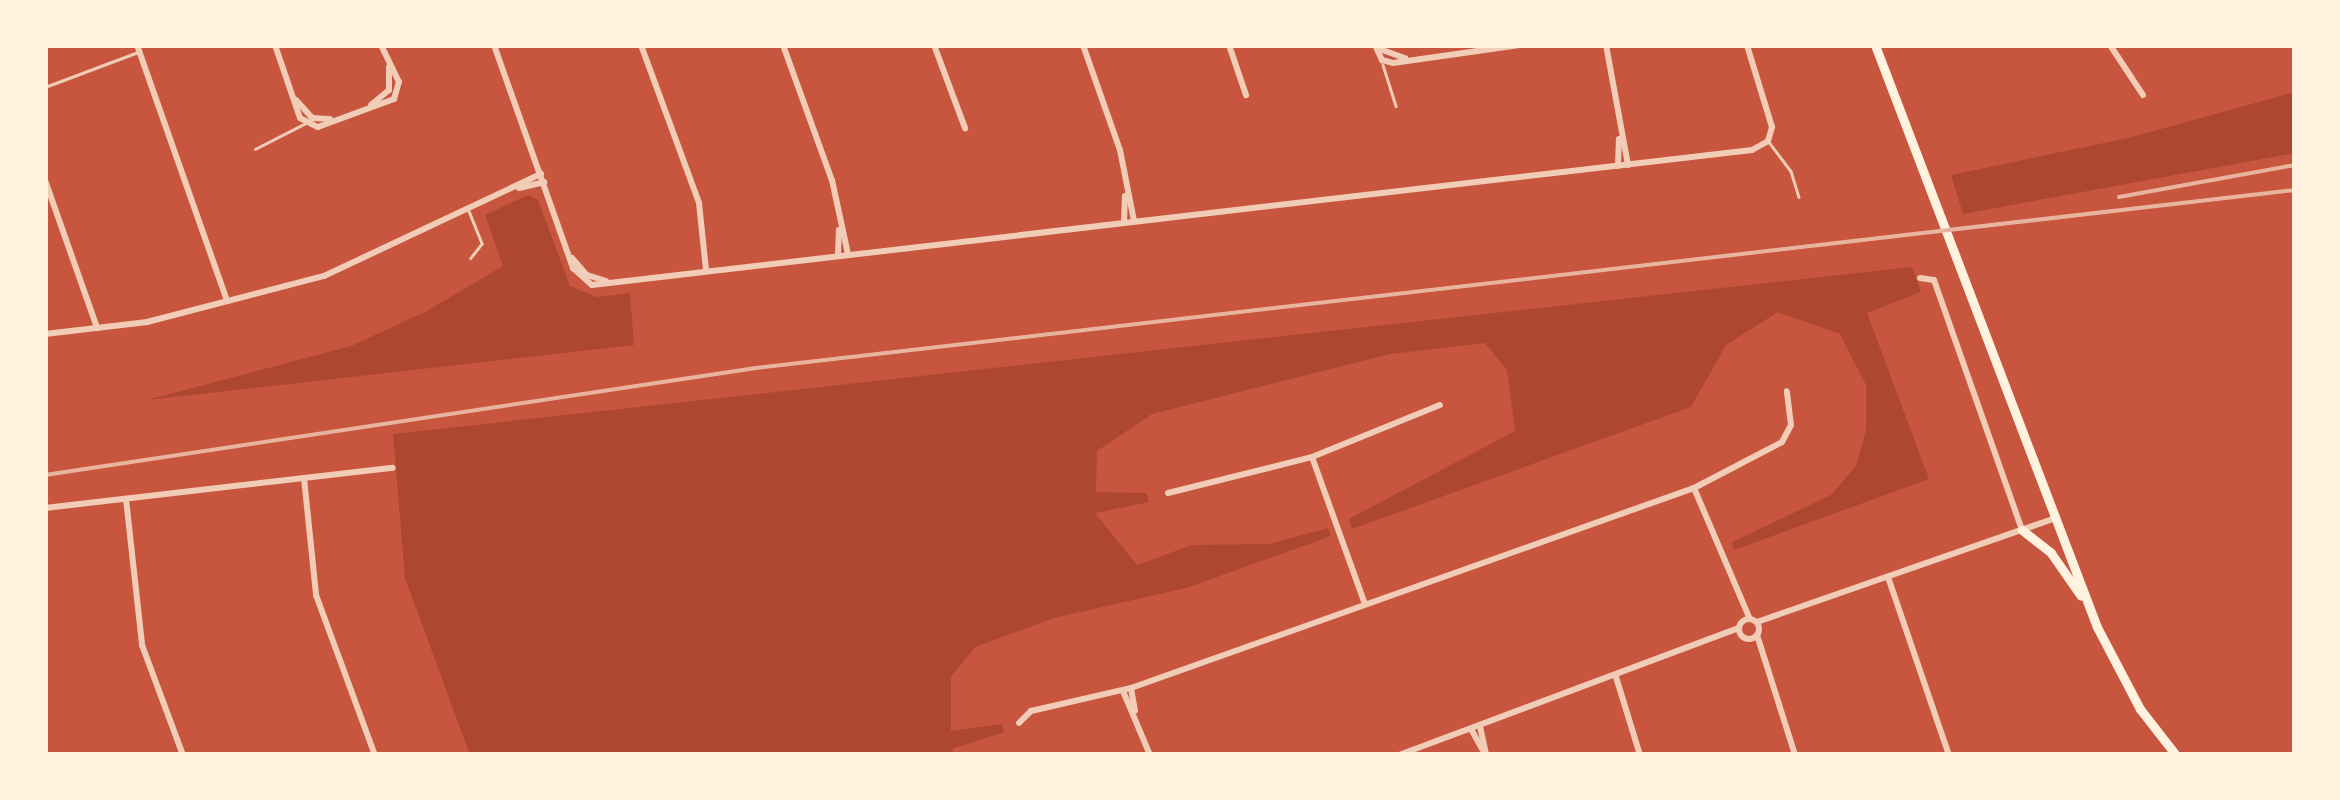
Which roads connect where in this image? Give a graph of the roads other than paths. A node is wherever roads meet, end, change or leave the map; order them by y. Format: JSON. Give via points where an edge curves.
{"nodes":[{"id":1,"x":382,"y":45,"type":"edge"},
{"id":2,"x":494,"y":45,"type":"edge"},
{"id":3,"x":641,"y":45,"type":"edge"},
{"id":4,"x":783,"y":45,"type":"edge"},
{"id":5,"x":934,"y":45,"type":"edge"},
{"id":6,"x":1083,"y":45,"type":"edge"},
{"id":7,"x":1229,"y":45,"type":"edge"},
{"id":8,"x":1520,"y":45,"type":"edge"},
{"id":9,"x":1606,"y":45,"type":"edge"},
{"id":10,"x":1747,"y":45,"type":"edge"},
{"id":11,"x":1875,"y":45,"type":"edge"},
{"id":12,"x":2110,"y":45,"type":"edge"},
{"id":13,"x":1376,"y":46,"type":"edge"},
{"id":14,"x":278,"y":47,"type":"edge"},
{"id":15,"x":138,"y":48,"type":"edge"},
{"id":16,"x":1387,"y":59,"type":"junction"},
{"id":17,"x":45,"y":87,"type":"edge"},
{"id":18,"x":1246,"y":94,"type":"dead end"},
{"id":19,"x":2143,"y":94,"type":"dead end"},
{"id":20,"x":295,"y":99,"type":"junction"},
{"id":21,"x":1396,"y":106,"type":"dead end"},
{"id":22,"x":312,"y":118,"type":"junction"},
{"id":23,"x":336,"y":118,"type":"junction"},
{"id":24,"x":305,"y":125,"type":"junction"},
{"id":25,"x":965,"y":128,"type":"dead end"},
{"id":26,"x":1620,"y":132,"type":"junction"},
{"id":27,"x":1768,"y":140,"type":"junction"},
{"id":28,"x":255,"y":149,"type":"dead end"},
{"id":29,"x":1628,"y":165,"type":"junction"},
{"id":30,"x":1618,"y":166,"type":"junction"},
{"id":31,"x":542,"y":178,"type":"junction"},
{"id":32,"x":45,"y":180,"type":"edge"},
{"id":33,"x":1125,"y":190,"type":"junction"},
{"id":34,"x":45,"y":191,"type":"edge"},
{"id":35,"x":1798,"y":197,"type":"dead end"},
{"id":36,"x":56,"y":207,"type":"junction"},
{"id":37,"x":468,"y":210,"type":"junction"},
{"id":38,"x":1124,"y":222,"type":"junction"},
{"id":39,"x":1134,"y":222,"type":"junction"},
{"id":40,"x":840,"y":224,"type":"junction"},
{"id":41,"x":848,"y":254,"type":"junction"},
{"id":42,"x":838,"y":255,"type":"junction"},
{"id":43,"x":471,"y":258,"type":"dead end"},
{"id":44,"x":706,"y":270,"type":"junction"},
{"id":45,"x":1920,"y":278,"type":"dead end"},
{"id":46,"x":226,"y":298,"type":"junction"},
{"id":47,"x":97,"y":328,"type":"junction"},
{"id":48,"x":45,"y":334,"type":"edge"},
{"id":49,"x":1787,"y":391,"type":"dead end"},
{"id":50,"x":1440,"y":405,"type":"dead end"},
{"id":51,"x":1312,"y":456,"type":"junction"},
{"id":52,"x":393,"y":468,"type":"dead end"},
{"id":53,"x":304,"y":478,"type":"junction"},
{"id":54,"x":1698,"y":486,"type":"junction"},
{"id":55,"x":1168,"y":494,"type":"dead end"},
{"id":56,"x":126,"y":499,"type":"junction"},
{"id":57,"x":45,"y":508,"type":"edge"},
{"id":58,"x":2055,"y":518,"type":"junction"},
{"id":59,"x":2022,"y":530,"type":"junction"},
{"id":60,"x":1885,"y":581,"type":"junction"},
{"id":61,"x":1738,"y":598,"type":"junction"},
{"id":62,"x":1365,"y":604,"type":"junction"},
{"id":63,"x":2093,"y":616,"type":"junction"},
{"id":64,"x":1756,"y":627,"type":"junction"},
{"id":65,"x":1742,"y":631,"type":"junction"},
{"id":66,"x":1762,"y":664,"type":"junction"},
{"id":67,"x":1612,"y":678,"type":"junction"},
{"id":68,"x":1127,"y":689,"type":"junction"},
{"id":69,"x":1019,"y":722,"type":"dead end"},
{"id":70,"x":1480,"y":726,"type":"junction"},
{"id":71,"x":1471,"y":728,"type":"junction"},
{"id":72,"x":183,"y":755,"type":"edge"},
{"id":73,"x":375,"y":755,"type":"edge"},
{"id":74,"x":1150,"y":755,"type":"edge"},
{"id":75,"x":1399,"y":755,"type":"edge"},
{"id":76,"x":1486,"y":755,"type":"edge"},
{"id":77,"x":1640,"y":755,"type":"edge"},
{"id":78,"x":1795,"y":755,"type":"edge"},
{"id":79,"x":1949,"y":755,"type":"edge"},
{"id":80,"x":2176,"y":755,"type":"edge"}],
"edges":[{"from":1,"to":23,"type":"street","via":[[389,90],[370,106]]},
{"from":2,"to":31,"type":"street"},
{"from":3,"to":44,"type":"street","via":[[699,203]]},
{"from":4,"to":40,"type":"street","via":[[832,180]]},
{"from":5,"to":25,"type":"street"},
{"from":6,"to":33,"type":"street","via":[[1120,150]]},
{"from":7,"to":18,"type":"street"},
{"from":8,"to":16,"type":"street"},
{"from":9,"to":26,"type":"street"},
{"from":10,"to":27,"type":"street","via":[[1770,118]]},
{"from":11,"to":58,"type":"main road"},
{"from":12,"to":19,"type":"street"},
{"from":13,"to":16,"type":"street"},
{"from":14,"to":20,"type":"street"},
{"from":15,"to":17,"type":"lane"},
{"from":15,"to":46,"type":"street"},
{"from":16,"to":21,"type":"lane","via":[[1383,76]]},
{"from":20,"to":22,"type":"street"},
{"from":20,"to":24,"type":"street"},
{"from":22,"to":23,"type":"street"},
{"from":22,"to":24,"type":"lane"},
{"from":23,"to":24,"type":"street","via":[[318,128]]},
{"from":24,"to":28,"type":"lane"},
{"from":26,"to":29,"type":"street"},
{"from":26,"to":30,"type":"street"},
{"from":27,"to":29,"type":"street","via":[[1744,152]]},
{"from":27,"to":35,"type":"lane","via":[[1790,171]]},
{"from":29,"to":30,"type":"street"},
{"from":30,"to":39,"type":"street"},
{"from":31,"to":37,"type":"street"},
{"from":31,"to":44,"type":"street","via":[[585,279]]},
{"from":32,"to":36,"type":"street"},
{"from":33,"to":38,"type":"street"},
{"from":33,"to":39,"type":"street"},
{"from":34,"to":36,"type":"street"},
{"from":36,"to":47,"type":"street"},
{"from":37,"to":43,"type":"lane","via":[[482,244]]},
{"from":37,"to":46,"type":"street","via":[[324,276]]},
{"from":38,"to":39,"type":"street"},
{"from":38,"to":41,"type":"street"},
{"from":40,"to":41,"type":"street"},
{"from":40,"to":42,"type":"street"},
{"from":41,"to":42,"type":"street"},
{"from":42,"to":44,"type":"street"},
{"from":45,"to":59,"type":"street","via":[[1934,280]]},
{"from":46,"to":47,"type":"street","via":[[147,322]]},
{"from":47,"to":48,"type":"street"},
{"from":49,"to":54,"type":"street","via":[[1791,425],[1782,442]]},
{"from":50,"to":51,"type":"street"},
{"from":51,"to":55,"type":"street"},
{"from":51,"to":62,"type":"street"},
{"from":52,"to":53,"type":"street"},
{"from":53,"to":56,"type":"street"},
{"from":53,"to":73,"type":"street","via":[[316,595]]},
{"from":54,"to":61,"type":"street"},
{"from":54,"to":62,"type":"street"},
{"from":56,"to":57,"type":"street"},
{"from":56,"to":72,"type":"street","via":[[142,645]]},
{"from":58,"to":59,"type":"street"},
{"from":58,"to":63,"type":"main road"},
{"from":59,"to":60,"type":"street"},
{"from":59,"to":63,"type":"main road","via":[[2051,553]]},
{"from":60,"to":64,"type":"street"},
{"from":60,"to":79,"type":"street"},
{"from":61,"to":64,"type":"street"},
{"from":61,"to":65,"type":"street"},
{"from":62,"to":68,"type":"street"},
{"from":63,"to":80,"type":"main road","via":[[2140,709]]},
{"from":64,"to":65,"type":"street"},
{"from":64,"to":65,"type":"street"},
{"from":64,"to":66,"type":"street"},
{"from":65,"to":66,"type":"street"},
{"from":65,"to":67,"type":"street"},
{"from":66,"to":78,"type":"street"},
{"from":67,"to":70,"type":"street"},
{"from":67,"to":77,"type":"street"},
{"from":68,"to":69,"type":"street","via":[[1052,704]]},
{"from":68,"to":74,"type":"street"},
{"from":70,"to":71,"type":"street"},
{"from":70,"to":76,"type":"street"},
{"from":71,"to":75,"type":"street"},
{"from":71,"to":76,"type":"street"}]}
